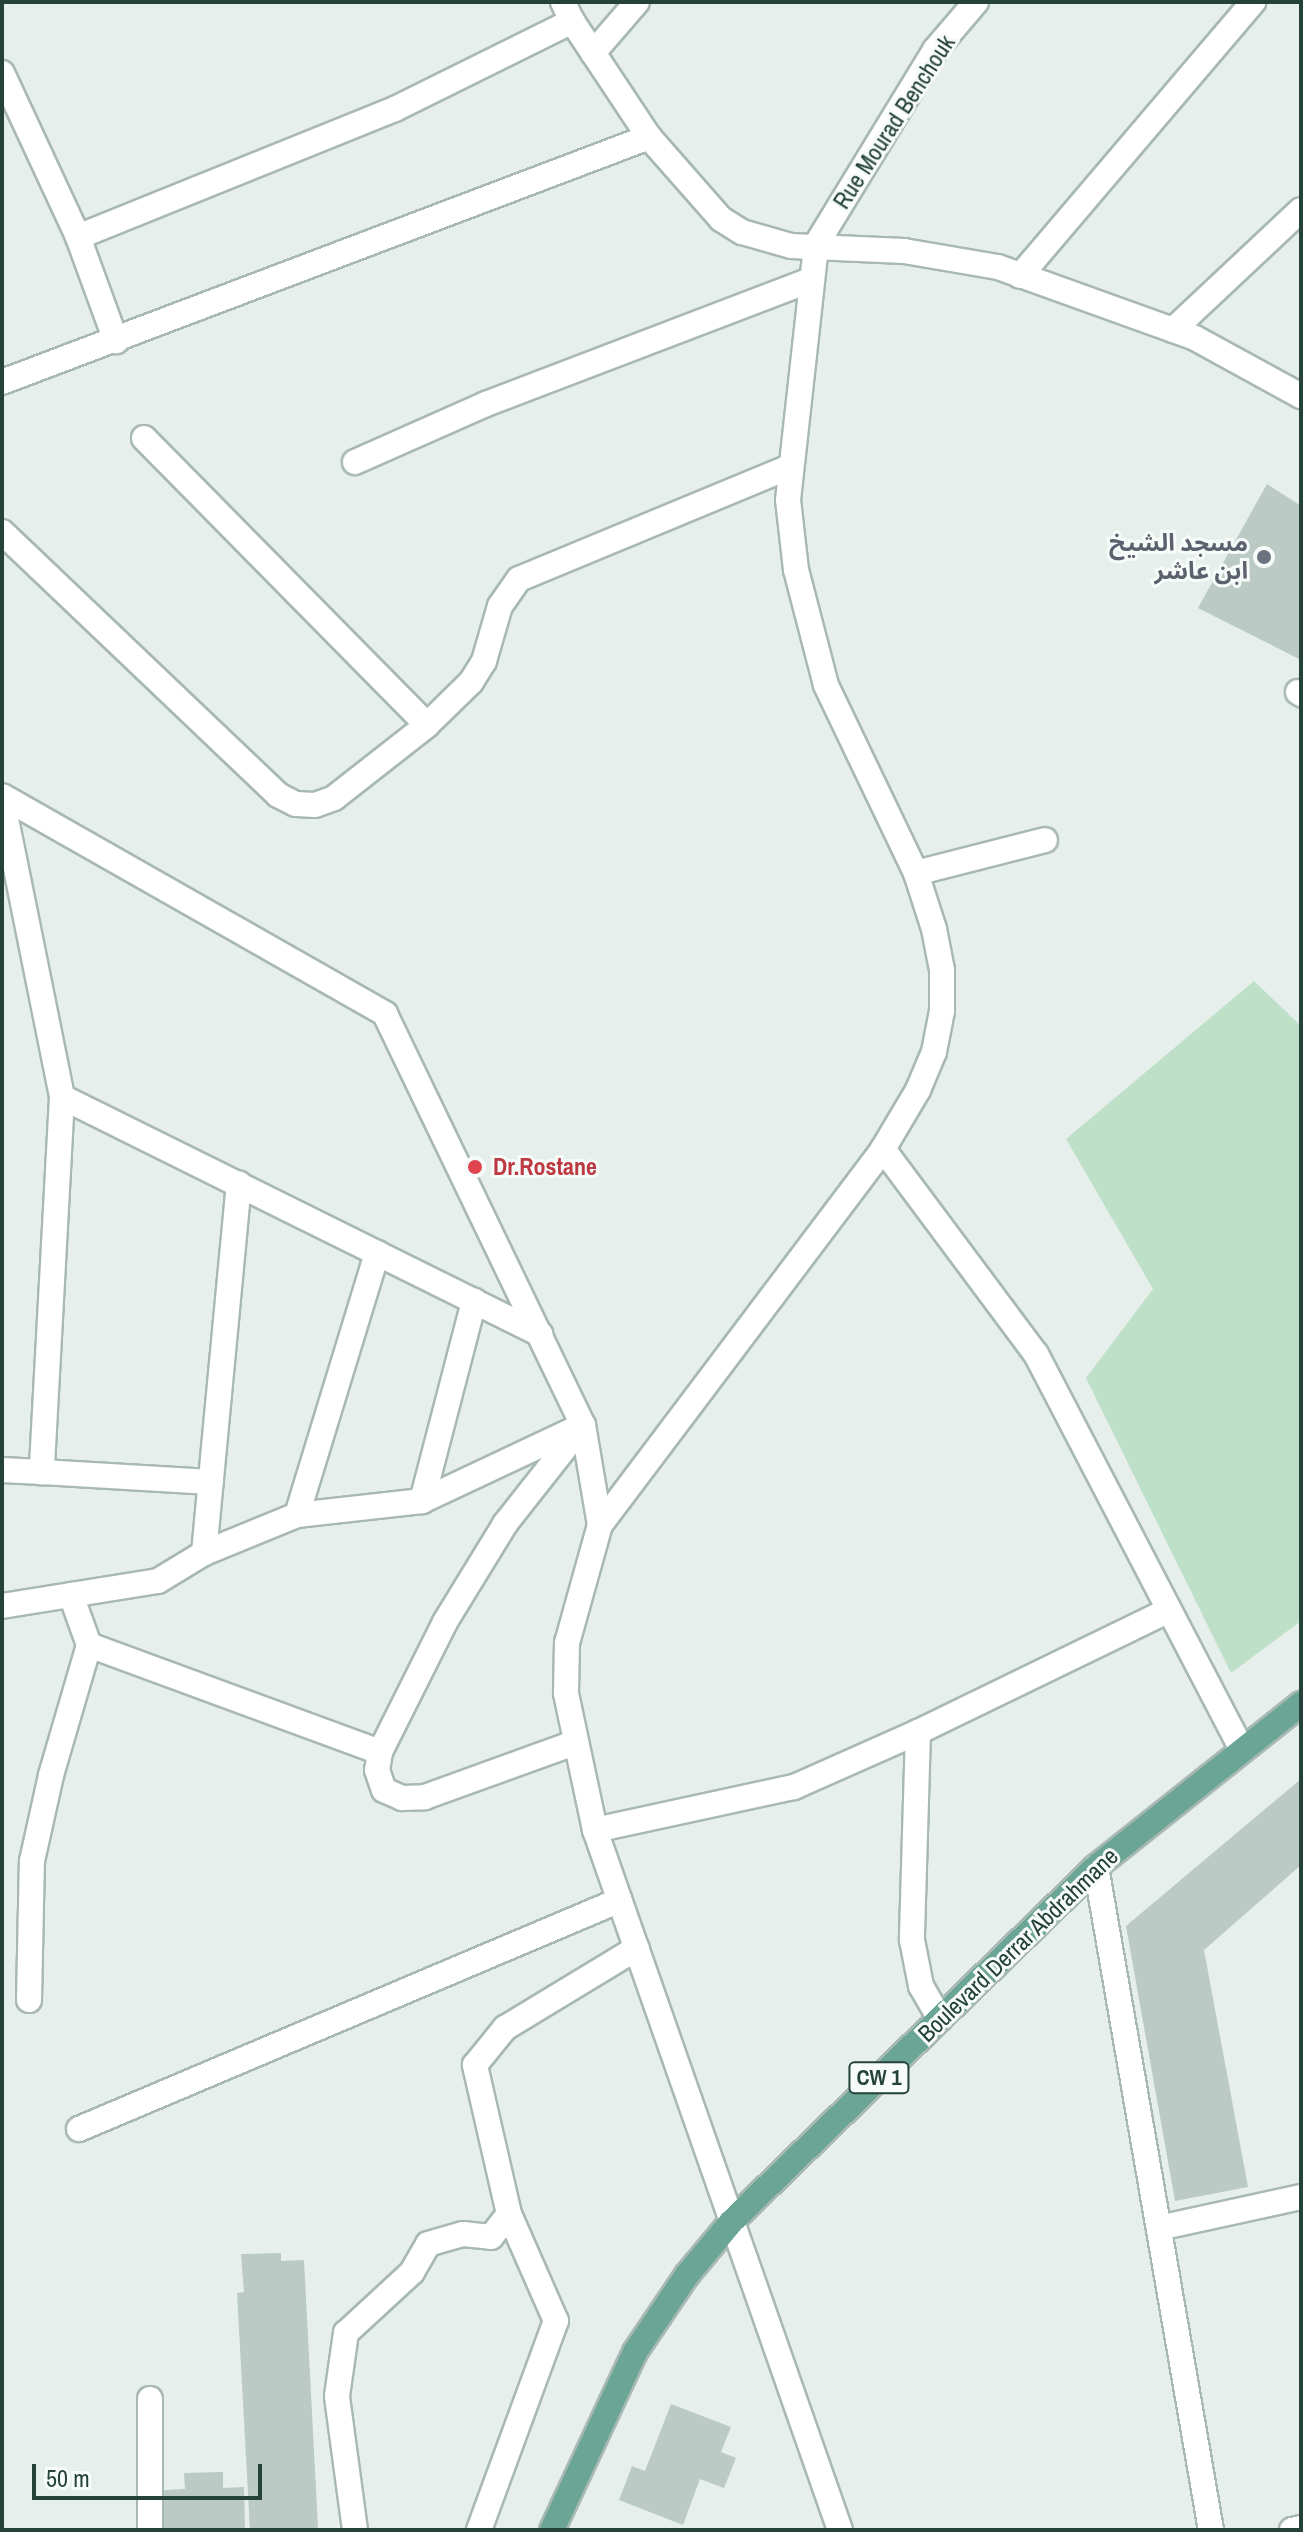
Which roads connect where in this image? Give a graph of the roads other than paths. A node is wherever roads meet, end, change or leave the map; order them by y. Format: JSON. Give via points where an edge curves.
{"nodes":[{"id":1,"x":637,"y":2,"type":"edge"},
{"id":2,"x":976,"y":2,"type":"edge"},
{"id":3,"x":1253,"y":2,"type":"edge"},
{"id":4,"x":568,"y":12,"type":"edge"},
{"id":5,"x":593,"y":53,"type":"junction"},
{"id":6,"x":2,"y":73,"type":"edge"},
{"id":7,"x":649,"y":137,"type":"junction"},
{"id":8,"x":1301,"y":210,"type":"edge"},
{"id":9,"x":78,"y":237,"type":"junction"},
{"id":10,"x":816,"y":245,"type":"junction"},
{"id":11,"x":1020,"y":276,"type":"junction"},
{"id":12,"x":811,"y":280,"type":"junction"},
{"id":13,"x":1173,"y":330,"type":"junction"},
{"id":14,"x":116,"y":341,"type":"junction"},
{"id":15,"x":2,"y":382,"type":"edge"},
{"id":16,"x":1301,"y":396,"type":"edge"},
{"id":17,"x":144,"y":438,"type":"dead end"},
{"id":18,"x":355,"y":462,"type":"dead end"},
{"id":19,"x":790,"y":467,"type":"junction"},
{"id":20,"x":2,"y":532,"type":"edge"},
{"id":21,"x":427,"y":725,"type":"junction"},
{"id":22,"x":2,"y":797,"type":"edge"},
{"id":23,"x":1045,"y":840,"type":"dead end"},
{"id":24,"x":916,"y":873,"type":"junction"},
{"id":25,"x":62,"y":1097,"type":"junction"},
{"id":26,"x":883,"y":1149,"type":"junction"},
{"id":27,"x":239,"y":1184,"type":"junction"},
{"id":28,"x":377,"y":1253,"type":"junction"},
{"id":29,"x":474,"y":1301,"type":"junction"},
{"id":30,"x":540,"y":1334,"type":"junction"},
{"id":31,"x":583,"y":1425,"type":"junction"},
{"id":32,"x":2,"y":1470,"type":"edge"},
{"id":33,"x":42,"y":1472,"type":"junction"},
{"id":34,"x":211,"y":1482,"type":"junction"},
{"id":35,"x":422,"y":1501,"type":"junction"},
{"id":36,"x":297,"y":1515,"type":"junction"},
{"id":37,"x":600,"y":1525,"type":"junction"},
{"id":38,"x":204,"y":1553,"type":"junction"},
{"id":39,"x":71,"y":1595,"type":"junction"},
{"id":40,"x":2,"y":1606,"type":"edge"},
{"id":41,"x":1169,"y":1610,"type":"junction"},
{"id":42,"x":89,"y":1645,"type":"junction"},
{"id":43,"x":1301,"y":1704,"type":"edge"},
{"id":44,"x":918,"y":1732,"type":"junction"},
{"id":45,"x":574,"y":1743,"type":"junction"},
{"id":46,"x":1241,"y":1748,"type":"junction"},
{"id":47,"x":380,"y":1752,"type":"junction"},
{"id":48,"x":595,"y":1830,"type":"junction"},
{"id":49,"x":1096,"y":1867,"type":"junction"},
{"id":50,"x":620,"y":1900,"type":"junction"},
{"id":51,"x":637,"y":1948,"type":"junction"},
{"id":52,"x":29,"y":2000,"type":"dead end"},
{"id":53,"x":940,"y":2019,"type":"junction"},
{"id":54,"x":79,"y":2129,"type":"dead end"},
{"id":55,"x":1301,"y":2197,"type":"edge"},
{"id":56,"x":509,"y":2214,"type":"junction"},
{"id":57,"x":732,"y":2221,"type":"junction"},
{"id":58,"x":1159,"y":2228,"type":"junction"},
{"id":59,"x":150,"y":2399,"type":"dead end"},
{"id":60,"x":1301,"y":2528,"type":"edge"},
{"id":61,"x":150,"y":2530,"type":"edge"},
{"id":62,"x":355,"y":2530,"type":"edge"},
{"id":63,"x":479,"y":2530,"type":"edge"},
{"id":64,"x":552,"y":2530,"type":"edge"},
{"id":65,"x":840,"y":2530,"type":"edge"},
{"id":66,"x":1211,"y":2530,"type":"edge"},
{"id":67,"x":1292,"y":2530,"type":"edge"}],
"edges":[{"from":1,"to":5,"type":"street"},
{"from":2,"to":10,"type":"street","name":"Rue Mourad Benchouk","via":[[935,50]]},
{"from":3,"to":11,"type":"street"},
{"from":4,"to":5,"type":"street"},
{"from":4,"to":9,"type":"street","via":[[395,109]]},
{"from":5,"to":7,"type":"street"},
{"from":6,"to":9,"type":"street"},
{"from":7,"to":10,"type":"street","via":[[721,219],[742,232],[791,246]]},
{"from":7,"to":14,"type":"street"},
{"from":8,"to":13,"type":"street"},
{"from":9,"to":14,"type":"street"},
{"from":10,"to":11,"type":"street","via":[[904,251],[998,267]]},
{"from":10,"to":12,"type":"street"},
{"from":11,"to":13,"type":"street"},
{"from":12,"to":18,"type":"street","via":[[486,404]]},
{"from":12,"to":19,"type":"street"},
{"from":13,"to":16,"type":"street"},
{"from":14,"to":15,"type":"street"},
{"from":17,"to":21,"type":"street"},
{"from":19,"to":21,"type":"street","via":[[519,579],[500,606],[484,661],[471,682]]},
{"from":19,"to":24,"type":"street","via":[[796,570],[826,685]]},
{"from":20,"to":21,"type":"street","via":[[286,800],[315,805],[334,798]]},
{"from":22,"to":25,"type":"street"},
{"from":22,"to":30,"type":"street","via":[[385,1014]]},
{"from":23,"to":24,"type":"street"},
{"from":24,"to":26,"type":"street","via":[[942,970],[942,1011],[934,1052],[918,1090]]},
{"from":25,"to":27,"type":"street"},
{"from":25,"to":33,"type":"street"},
{"from":26,"to":37,"type":"street"},
{"from":26,"to":41,"type":"street","via":[[1036,1354]]},
{"from":27,"to":28,"type":"street"},
{"from":27,"to":34,"type":"street"},
{"from":28,"to":29,"type":"street"},
{"from":28,"to":36,"type":"street"},
{"from":29,"to":30,"type":"street"},
{"from":29,"to":35,"type":"street"},
{"from":30,"to":31,"type":"street"},
{"from":31,"to":35,"type":"street"},
{"from":31,"to":37,"type":"street"},
{"from":31,"to":47,"type":"street","via":[[505,1524],[445,1622]]},
{"from":32,"to":33,"type":"street"},
{"from":33,"to":34,"type":"street"},
{"from":34,"to":38,"type":"street"},
{"from":35,"to":36,"type":"street"},
{"from":36,"to":38,"type":"street"},
{"from":37,"to":45,"type":"street","via":[[567,1643],[566,1693]]},
{"from":38,"to":39,"type":"street","via":[[158,1581]]},
{"from":39,"to":40,"type":"street"},
{"from":39,"to":42,"type":"street"},
{"from":41,"to":44,"type":"street"},
{"from":41,"to":46,"type":"street"},
{"from":42,"to":47,"type":"street"},
{"from":42,"to":52,"type":"street","via":[[32,1861]]},
{"from":43,"to":46,"type":"main road","name":"Boulevard Derrar Abdrahmane","number":"CW 1"},
{"from":44,"to":48,"type":"street","via":[[794,1787]]},
{"from":44,"to":53,"type":"street","via":[[912,1940],[921,1986]]},
{"from":45,"to":47,"type":"street","via":[[425,1797],[402,1798],[384,1790],[377,1770]]},
{"from":45,"to":48,"type":"street"},
{"from":46,"to":49,"type":"main road","name":"Boulevard Derrar Abdrahmane","number":"CW 1"},
{"from":48,"to":50,"type":"street"},
{"from":49,"to":53,"type":"main road","name":"Boulevard Derrar Abdrahmane","number":"CW 1"},
{"from":49,"to":58,"type":"street"},
{"from":50,"to":51,"type":"street"},
{"from":50,"to":54,"type":"street"},
{"from":51,"to":56,"type":"street","via":[[505,2028],[475,2065]]},
{"from":51,"to":57,"type":"street"},
{"from":53,"to":57,"type":"main road","name":"Boulevard Derrar Abdrahmane","number":"CW 1"},
{"from":55,"to":58,"type":"street"},
{"from":56,"to":62,"type":"street","via":[[491,2237],[463,2234],[428,2244],[412,2272],[346,2333],[337,2396]]},
{"from":56,"to":63,"type":"street","via":[[556,2321]]},
{"from":57,"to":64,"type":"main road","name":"Boulevard Derrar Abdrahmane","number":"CW 1","via":[[687,2275],[635,2352]]},
{"from":57,"to":65,"type":"street"},
{"from":58,"to":66,"type":"street"},
{"from":59,"to":61,"type":"street"},
{"from":60,"to":67,"type":"street"}]}
